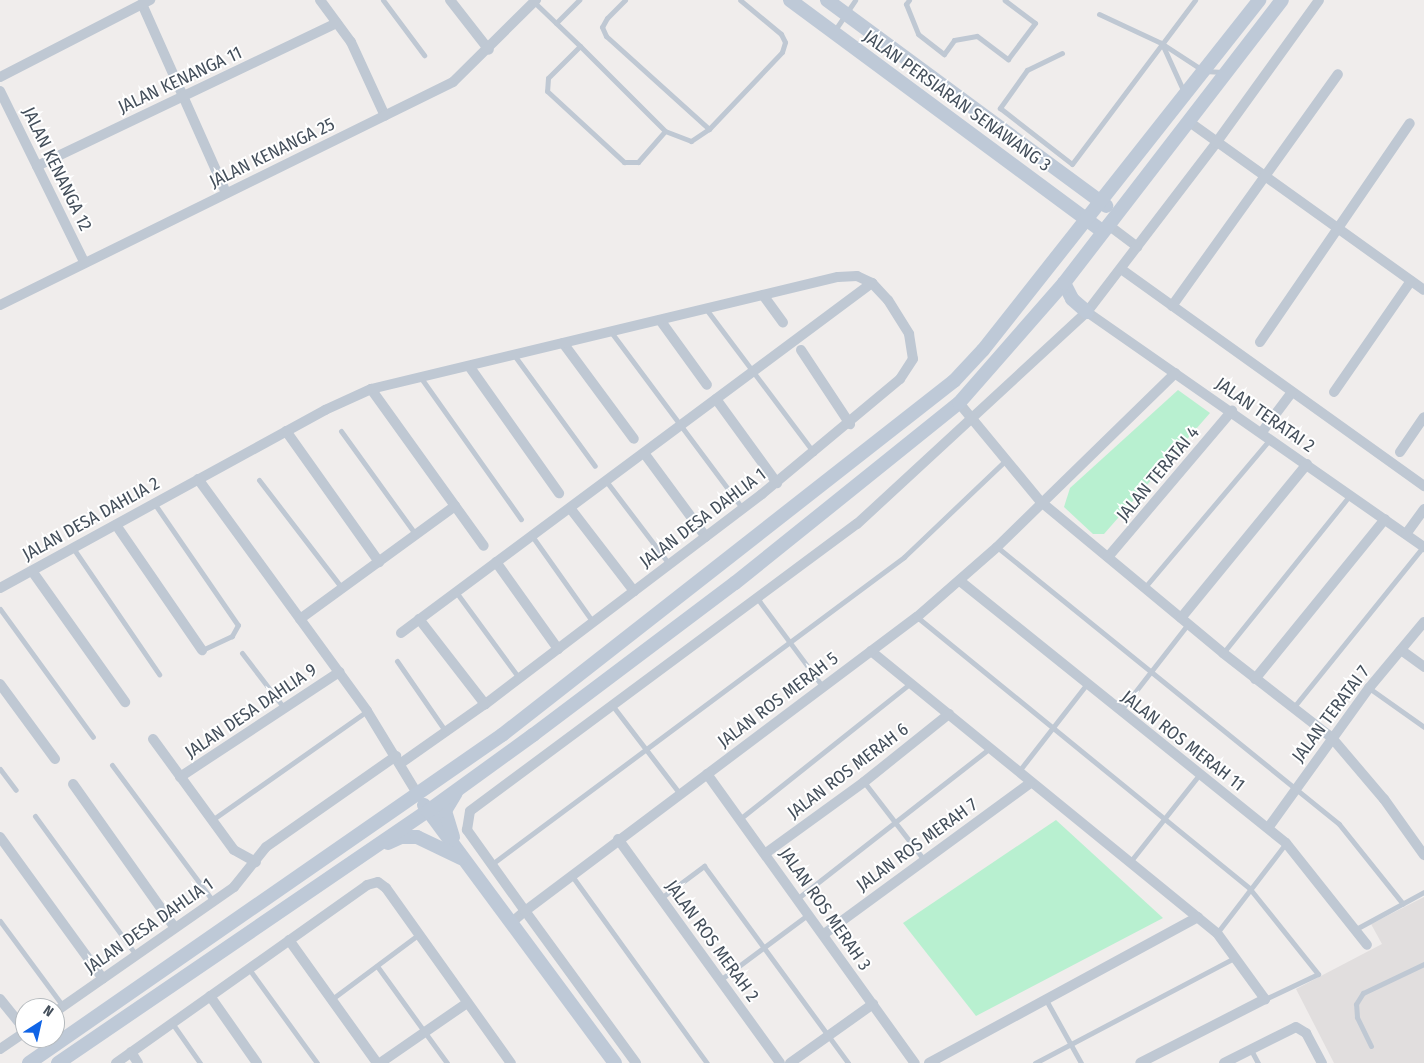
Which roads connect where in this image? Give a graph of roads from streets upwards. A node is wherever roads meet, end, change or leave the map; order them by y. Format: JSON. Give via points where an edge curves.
{"nodes":[{"id":1,"x":320,"y":0,"type":"edge"},
{"id":2,"x":450,"y":0,"type":"edge"},
{"id":3,"x":790,"y":0,"type":"edge"},
{"id":4,"x":827,"y":0,"type":"edge"},
{"id":5,"x":1259,"y":0,"type":"edge"},
{"id":6,"x":1282,"y":0,"type":"edge"},
{"id":7,"x":1319,"y":0,"type":"edge"},
{"id":8,"x":535,"y":1,"type":"edge"},
{"id":9,"x":146,"y":2,"type":"edge"},
{"id":10,"x":337,"y":23,"type":"junction"},
{"id":11,"x":488,"y":50,"type":"junction"},
{"id":12,"x":1338,"y":74,"type":"dead end"},
{"id":13,"x":0,"y":77,"type":"edge"},
{"id":14,"x":0,"y":91,"type":"edge"},
{"id":15,"x":182,"y":97,"type":"junction"},
{"id":16,"x":385,"y":116,"type":"junction"},
{"id":17,"x":1188,"y":121,"type":"junction"},
{"id":18,"x":1410,"y":123,"type":"dead end"},
{"id":19,"x":1216,"y":143,"type":"junction"},
{"id":20,"x":37,"y":166,"type":"junction"},
{"id":21,"x":1266,"y":178,"type":"junction"},
{"id":22,"x":226,"y":193,"type":"junction"},
{"id":23,"x":1099,"y":201,"type":"junction"},
{"id":24,"x":1085,"y":219,"type":"junction"},
{"id":25,"x":1108,"y":223,"type":"junction"},
{"id":26,"x":1337,"y":228,"type":"junction"},
{"id":27,"x":1137,"y":247,"type":"junction"},
{"id":28,"x":84,"y":262,"type":"junction"},
{"id":29,"x":1121,"y":269,"type":"junction"},
{"id":30,"x":1411,"y":281,"type":"junction"},
{"id":31,"x":1064,"y":283,"type":"junction"},
{"id":32,"x":872,"y":284,"type":"junction"},
{"id":33,"x":1424,"y":290,"type":"edge"},
{"id":34,"x":763,"y":295,"type":"junction"},
{"id":35,"x":0,"y":305,"type":"edge"},
{"id":36,"x":1172,"y":306,"type":"junction"},
{"id":37,"x":1087,"y":312,"type":"junction"},
{"id":38,"x":660,"y":320,"type":"junction"},
{"id":39,"x":783,"y":323,"type":"dead end"},
{"id":40,"x":1260,"y":342,"type":"dead end"},
{"id":41,"x":563,"y":343,"type":"junction"},
{"id":42,"x":801,"y":350,"type":"dead end"},
{"id":43,"x":514,"y":355,"type":"joint"},
{"id":44,"x":468,"y":366,"type":"junction"},
{"id":45,"x":1175,"y":373,"type":"junction"},
{"id":46,"x":706,"y":386,"type":"dead end"},
{"id":47,"x":371,"y":389,"type":"junction"},
{"id":48,"x":1292,"y":392,"type":"junction"},
{"id":49,"x":1334,"y":392,"type":"dead end"},
{"id":50,"x":716,"y":399,"type":"junction"},
{"id":51,"x":959,"y":403,"type":"junction"},
{"id":52,"x":1232,"y":411,"type":"junction"},
{"id":53,"x":974,"y":418,"type":"junction"},
{"id":54,"x":1424,"y":418,"type":"edge"},
{"id":55,"x":850,"y":424,"type":"junction"},
{"id":56,"x":286,"y":431,"type":"junction"},
{"id":57,"x":1266,"y":435,"type":"junction"},
{"id":58,"x":634,"y":439,"type":"dead end"},
{"id":59,"x":1400,"y":452,"type":"dead end"},
{"id":60,"x":644,"y":453,"type":"junction"},
{"id":61,"x":1307,"y":464,"type":"junction"},
{"id":62,"x":198,"y":479,"type":"junction"},
{"id":63,"x":777,"y":483,"type":"junction"},
{"id":64,"x":1424,"y":486,"type":"edge"},
{"id":65,"x":560,"y":493,"type":"dead end"},
{"id":66,"x":1040,"y":501,"type":"junction"},
{"id":67,"x":456,"y":506,"type":"junction"},
{"id":68,"x":570,"y":508,"type":"junction"},
{"id":69,"x":1424,"y":509,"type":"edge"},
{"id":70,"x":1384,"y":519,"type":"junction"},
{"id":71,"x":116,"y":525,"type":"junction"},
{"id":72,"x":1406,"y":534,"type":"junction"},
{"id":73,"x":706,"y":537,"type":"junction"},
{"id":74,"x":484,"y":546,"type":"dead end"},
{"id":75,"x":1424,"y":547,"type":"edge"},
{"id":76,"x":1108,"y":557,"type":"junction"},
{"id":77,"x":379,"y":562,"type":"junction"},
{"id":78,"x":496,"y":562,"type":"junction"},
{"id":79,"x":32,"y":571,"type":"junction"},
{"id":80,"x":960,"y":581,"type":"junction"},
{"id":81,"x":0,"y":588,"type":"edge"},
{"id":82,"x":634,"y":591,"type":"junction"},
{"id":83,"x":300,"y":619,"type":"junction"},
{"id":84,"x":420,"y":619,"type":"junction"},
{"id":85,"x":1185,"y":621,"type":"junction"},
{"id":86,"x":1424,"y":622,"type":"edge"},
{"id":87,"x":401,"y":633,"type":"dead end"},
{"id":88,"x":558,"y":649,"type":"junction"},
{"id":89,"x":202,"y":650,"type":"road end"},
{"id":90,"x":1400,"y":650,"type":"junction"},
{"id":91,"x":871,"y":651,"type":"junction"},
{"id":92,"x":1424,"y":667,"type":"edge"},
{"id":93,"x":339,"y":672,"type":"junction"},
{"id":94,"x":1255,"y":679,"type":"junction"},
{"id":95,"x":0,"y":684,"type":"edge"},
{"id":96,"x":125,"y":702,"type":"dead end"},
{"id":97,"x":485,"y":704,"type":"junction"},
{"id":98,"x":949,"y":714,"type":"junction"},
{"id":99,"x":1332,"y":738,"type":"junction"},
{"id":100,"x":153,"y":739,"type":"dead end"},
{"id":101,"x":55,"y":759,"type":"dead end"},
{"id":102,"x":398,"y":759,"type":"junction"},
{"id":103,"x":707,"y":774,"type":"junction"},
{"id":104,"x":180,"y":777,"type":"junction"},
{"id":105,"x":463,"y":783,"type":"junction"},
{"id":106,"x":1030,"y":783,"type":"junction"},
{"id":107,"x":73,"y":784,"type":"dead end"},
{"id":108,"x":418,"y":795,"type":"junction"},
{"id":109,"x":428,"y":811,"type":"junction"},
{"id":110,"x":1268,"y":828,"type":"junction"},
{"id":111,"x":0,"y":837,"type":"edge"},
{"id":112,"x":618,"y":839,"type":"junction"},
{"id":113,"x":766,"y":853,"type":"junction"},
{"id":114,"x":1424,"y":855,"type":"edge"},
{"id":115,"x":360,"y":856,"type":"junction"},
{"id":116,"x":462,"y":858,"type":"junction"},
{"id":117,"x":256,"y":862,"type":"junction"},
{"id":118,"x":524,"y":911,"type":"junction"},
{"id":119,"x":1198,"y":917,"type":"junction"},
{"id":120,"x":512,"y":923,"type":"junction"},
{"id":121,"x":175,"y":928,"type":"junction"},
{"id":122,"x":824,"y":934,"type":"junction"},
{"id":123,"x":289,"y":940,"type":"junction"},
{"id":124,"x":1367,"y":946,"type":"dead end"},
{"id":125,"x":103,"y":979,"type":"junction"},
{"id":126,"x":210,"y":996,"type":"junction"},
{"id":127,"x":0,"y":999,"type":"edge"},
{"id":128,"x":468,"y":1003,"type":"junction"},
{"id":129,"x":873,"y":1004,"type":"junction"},
{"id":130,"x":65,"y":1005,"type":"edge"},
{"id":131,"x":15,"y":1018,"type":"edge"},
{"id":132,"x":15,"y":1038,"type":"edge"},
{"id":133,"x":0,"y":1049,"type":"edge"},
{"id":134,"x":131,"y":1052,"type":"junction"},
{"id":135,"x":29,"y":1063,"type":"edge"},
{"id":136,"x":58,"y":1063,"type":"edge"},
{"id":137,"x":116,"y":1063,"type":"edge"},
{"id":138,"x":138,"y":1063,"type":"edge"},
{"id":139,"x":257,"y":1063,"type":"edge"},
{"id":140,"x":378,"y":1063,"type":"edge"},
{"id":141,"x":511,"y":1063,"type":"edge"},
{"id":142,"x":615,"y":1063,"type":"edge"},
{"id":143,"x":636,"y":1063,"type":"edge"},
{"id":144,"x":780,"y":1063,"type":"edge"},
{"id":145,"x":790,"y":1063,"type":"edge"},
{"id":146,"x":915,"y":1063,"type":"edge"},
{"id":147,"x":929,"y":1063,"type":"edge"},
{"id":148,"x":1140,"y":1063,"type":"edge"},
{"id":149,"x":1224,"y":1063,"type":"edge"},
{"id":150,"x":1322,"y":1063,"type":"edge"}],
"edges":[{"from":1,"to":10,"type":"street"},
{"from":2,"to":11,"type":"street"},
{"from":3,"to":24,"type":"street","name":"JALAN PERSIARAN SENAWANG 3"},
{"from":4,"to":23,"type":"street","name":"JALAN PERSIARAN SENAWANG 3"},
{"from":5,"to":23,"type":"street","via":[[1186,96]]},
{"from":6,"to":17,"type":"street"},
{"from":7,"to":19,"type":"street"},
{"from":8,"to":11,"type":"street","name":"JALAN KENANGA 25"},
{"from":9,"to":13,"type":"street"},
{"from":9,"to":15,"type":"street"},
{"from":10,"to":15,"type":"street","name":"JALAN KENANGA 11"},
{"from":10,"to":16,"type":"street","via":[[351,42]]},
{"from":11,"to":16,"type":"street","name":"JALAN KENANGA 25","via":[[453,82]]},
{"from":12,"to":21,"type":"street"},
{"from":14,"to":20,"type":"street","name":"JALAN KENANGA 12"},
{"from":15,"to":20,"type":"street","name":"JALAN KENANGA 11"},
{"from":15,"to":22,"type":"street"},
{"from":16,"to":22,"type":"street","name":"JALAN KENANGA 25"},
{"from":17,"to":19,"type":"street"},
{"from":17,"to":25,"type":"street"},
{"from":18,"to":26,"type":"street"},
{"from":19,"to":21,"type":"street"},
{"from":19,"to":27,"type":"street"},
{"from":20,"to":28,"type":"street","name":"JALAN KENANGA 12"},
{"from":21,"to":26,"type":"street"},
{"from":21,"to":36,"type":"street"},
{"from":22,"to":28,"type":"street","name":"JALAN KENANGA 25"},
{"from":23,"to":24,"type":"street"},
{"from":23,"to":25,"type":"street","name":"JALAN PERSIARAN SENAWANG 3"},
{"from":24,"to":25,"type":"street","name":"JALAN PERSIARAN SENAWANG 3"},
{"from":24,"to":108,"type":"street","via":[[983,350],[954,381],[502,735]]},
{"from":25,"to":27,"type":"street"},
{"from":25,"to":31,"type":"street"},
{"from":26,"to":30,"type":"street"},
{"from":26,"to":40,"type":"street"},
{"from":27,"to":29,"type":"street"},
{"from":28,"to":35,"type":"street","name":"JALAN KENANGA 25"},
{"from":29,"to":36,"type":"street"},
{"from":29,"to":37,"type":"street"},
{"from":30,"to":33,"type":"street"},
{"from":30,"to":49,"type":"street"},
{"from":31,"to":37,"type":"street","via":[[1072,300]]},
{"from":31,"to":51,"type":"street"},
{"from":32,"to":34,"type":"street","name":"JALAN DESA DAHLIA 1","via":[[857,276],[838,277]]},
{"from":32,"to":50,"type":"street"},
{"from":32,"to":55,"type":"street","name":"JALAN DESA DAHLIA 1","via":[[888,300],[909,334],[913,359],[900,379]]},
{"from":34,"to":38,"type":"street","name":"JALAN DESA DAHLIA 1"},
{"from":34,"to":39,"type":"street"},
{"from":36,"to":48,"type":"street"},
{"from":37,"to":45,"type":"street","name":"JALAN TERATAI 2"},
{"from":37,"to":53,"type":"street"},
{"from":38,"to":41,"type":"street","name":"JALAN DESA DAHLIA 1"},
{"from":38,"to":46,"type":"street"},
{"from":41,"to":43,"type":"street","name":"JALAN DESA DAHLIA 1"},
{"from":41,"to":58,"type":"street"},
{"from":42,"to":55,"type":"street"},
{"from":43,"to":44,"type":"street","name":"JALAN DESA DAHLIA 2"},
{"from":44,"to":47,"type":"street","name":"JALAN DESA DAHLIA 2"},
{"from":44,"to":65,"type":"street"},
{"from":45,"to":52,"type":"street","name":"JALAN TERATAI 2"},
{"from":45,"to":66,"type":"street","name":"JALAN ROS MERAH 5"},
{"from":47,"to":56,"type":"street","name":"JALAN DESA DAHLIA 2"},
{"from":47,"to":67,"type":"street"},
{"from":48,"to":57,"type":"street"},
{"from":48,"to":64,"type":"street"},
{"from":50,"to":60,"type":"street"},
{"from":50,"to":63,"type":"street"},
{"from":51,"to":53,"type":"street"},
{"from":51,"to":105,"type":"street","via":[[735,583],[533,735]]},
{"from":52,"to":57,"type":"street","name":"JALAN TERATAI 2"},
{"from":52,"to":76,"type":"street","name":"JALAN TERATAI 4"},
{"from":53,"to":66,"type":"street"},
{"from":53,"to":118,"type":"street","via":[[857,524],[470,811],[467,830]]},
{"from":54,"to":59,"type":"street"},
{"from":55,"to":63,"type":"street","name":"JALAN DESA DAHLIA 1"},
{"from":56,"to":62,"type":"street","name":"JALAN DESA DAHLIA 2"},
{"from":56,"to":77,"type":"street"},
{"from":57,"to":61,"type":"street","name":"JALAN TERATAI 2"},
{"from":60,"to":68,"type":"street"},
{"from":60,"to":73,"type":"street"},
{"from":61,"to":70,"type":"street","name":"JALAN TERATAI 2"},
{"from":61,"to":85,"type":"street"},
{"from":62,"to":71,"type":"street","name":"JALAN DESA DAHLIA 2"},
{"from":62,"to":83,"type":"street"},
{"from":63,"to":73,"type":"street","name":"JALAN DESA DAHLIA 1"},
{"from":66,"to":76,"type":"street"},
{"from":66,"to":80,"type":"street","name":"JALAN ROS MERAH 5"},
{"from":67,"to":74,"type":"street"},
{"from":67,"to":77,"type":"street"},
{"from":68,"to":78,"type":"street"},
{"from":68,"to":82,"type":"street"},
{"from":69,"to":72,"type":"street"},
{"from":70,"to":72,"type":"street","name":"JALAN TERATAI 2"},
{"from":70,"to":94,"type":"street"},
{"from":71,"to":79,"type":"street","name":"JALAN DESA DAHLIA 2"},
{"from":71,"to":89,"type":"street"},
{"from":72,"to":75,"type":"street","name":"JALAN TERATAI 2"},
{"from":73,"to":82,"type":"street","name":"JALAN DESA DAHLIA 1"},
{"from":76,"to":85,"type":"street"},
{"from":77,"to":83,"type":"street"},
{"from":78,"to":84,"type":"street"},
{"from":78,"to":88,"type":"street"},
{"from":79,"to":81,"type":"street","name":"JALAN DESA DAHLIA 2"},
{"from":79,"to":96,"type":"street"},
{"from":80,"to":91,"type":"street","name":"JALAN ROS MERAH 5"},
{"from":80,"to":110,"type":"street","name":"JALAN ROS MERAH 11"},
{"from":82,"to":88,"type":"street","name":"JALAN DESA DAHLIA 1"},
{"from":83,"to":93,"type":"street"},
{"from":84,"to":87,"type":"street"},
{"from":84,"to":97,"type":"street"},
{"from":85,"to":94,"type":"street"},
{"from":86,"to":90,"type":"street","name":"JALAN TERATAI 7"},
{"from":88,"to":97,"type":"street","name":"JALAN DESA DAHLIA 1"},
{"from":90,"to":92,"type":"street"},
{"from":90,"to":99,"type":"street","name":"JALAN TERATAI 7"},
{"from":91,"to":98,"type":"street"},
{"from":91,"to":103,"type":"street","name":"JALAN ROS MERAH 5"},
{"from":93,"to":102,"type":"street"},
{"from":93,"to":104,"type":"street","name":"JALAN DESA DAHLIA 9"},
{"from":94,"to":99,"type":"street"},
{"from":95,"to":101,"type":"street"},
{"from":97,"to":102,"type":"street","name":"JALAN DESA DAHLIA 1","via":[[446,732]]},
{"from":98,"to":106,"type":"street"},
{"from":98,"to":113,"type":"street","name":"JALAN ROS MERAH 6","via":[[864,782]]},
{"from":99,"to":110,"type":"street","name":"JALAN TERATAI 7"},
{"from":99,"to":114,"type":"street","via":[[1384,799]]},
{"from":100,"to":104,"type":"street"},
{"from":102,"to":108,"type":"street"},
{"from":102,"to":117,"type":"street","name":"JALAN DESA DAHLIA 1","via":[[266,848]]},
{"from":103,"to":112,"type":"street","name":"JALAN ROS MERAH 5"},
{"from":103,"to":113,"type":"street","name":"JALAN ROS MERAH 3"},
{"from":104,"to":117,"type":"street","via":[[234,850]]},
{"from":105,"to":109,"type":"street"},
{"from":105,"to":116,"type":"street","via":[[445,811]]},
{"from":106,"to":119,"type":"street"},
{"from":106,"to":122,"type":"street","name":"JALAN ROS MERAH 7"},
{"from":107,"to":121,"type":"street"},
{"from":108,"to":109,"type":"street"},
{"from":108,"to":135,"type":"street"},
{"from":109,"to":115,"type":"street"},
{"from":109,"to":116,"type":"street"},
{"from":110,"to":124,"type":"street","name":"JALAN ROS MERAH 11","via":[[1286,843]]},
{"from":111,"to":125,"type":"street"},
{"from":112,"to":118,"type":"street","name":"JALAN ROS MERAH 5"},
{"from":112,"to":144,"type":"street","name":"JALAN ROS MERAH 2"},
{"from":113,"to":122,"type":"street","name":"JALAN ROS MERAH 3"},
{"from":115,"to":116,"type":"street","via":[[402,837],[417,837]]},
{"from":115,"to":136,"type":"street"},
{"from":116,"to":120,"type":"street"},
{"from":117,"to":121,"type":"street","name":"JALAN DESA DAHLIA 1","via":[[234,886]]},
{"from":118,"to":120,"type":"street","name":"JALAN ROS MERAH 5"},
{"from":118,"to":143,"type":"street"},
{"from":119,"to":147,"type":"street"},
{"from":119,"to":148,"type":"street","via":[[1217,933],[1265,1000]]},
{"from":120,"to":142,"type":"street"},
{"from":121,"to":125,"type":"street","name":"JALAN DESA DAHLIA 1"},
{"from":122,"to":129,"type":"street","name":"JALAN ROS MERAH 3"},
{"from":123,"to":126,"type":"street"},
{"from":123,"to":128,"type":"street","via":[[367,885],[378,882],[386,888]]},
{"from":123,"to":140,"type":"street"},
{"from":125,"to":130,"type":"street","name":"JALAN DESA DAHLIA 1"},
{"from":126,"to":134,"type":"street"},
{"from":126,"to":139,"type":"street"},
{"from":127,"to":131,"type":"street"},
{"from":128,"to":140,"type":"street"},
{"from":128,"to":141,"type":"street"},
{"from":129,"to":145,"type":"street"},
{"from":129,"to":146,"type":"street","name":"JALAN ROS MERAH 3"},
{"from":132,"to":133,"type":"street"},
{"from":134,"to":137,"type":"street"},
{"from":134,"to":138,"type":"street"},
{"from":149,"to":150,"type":"street","via":[[1296,1027],[1306,1033]]}]}
